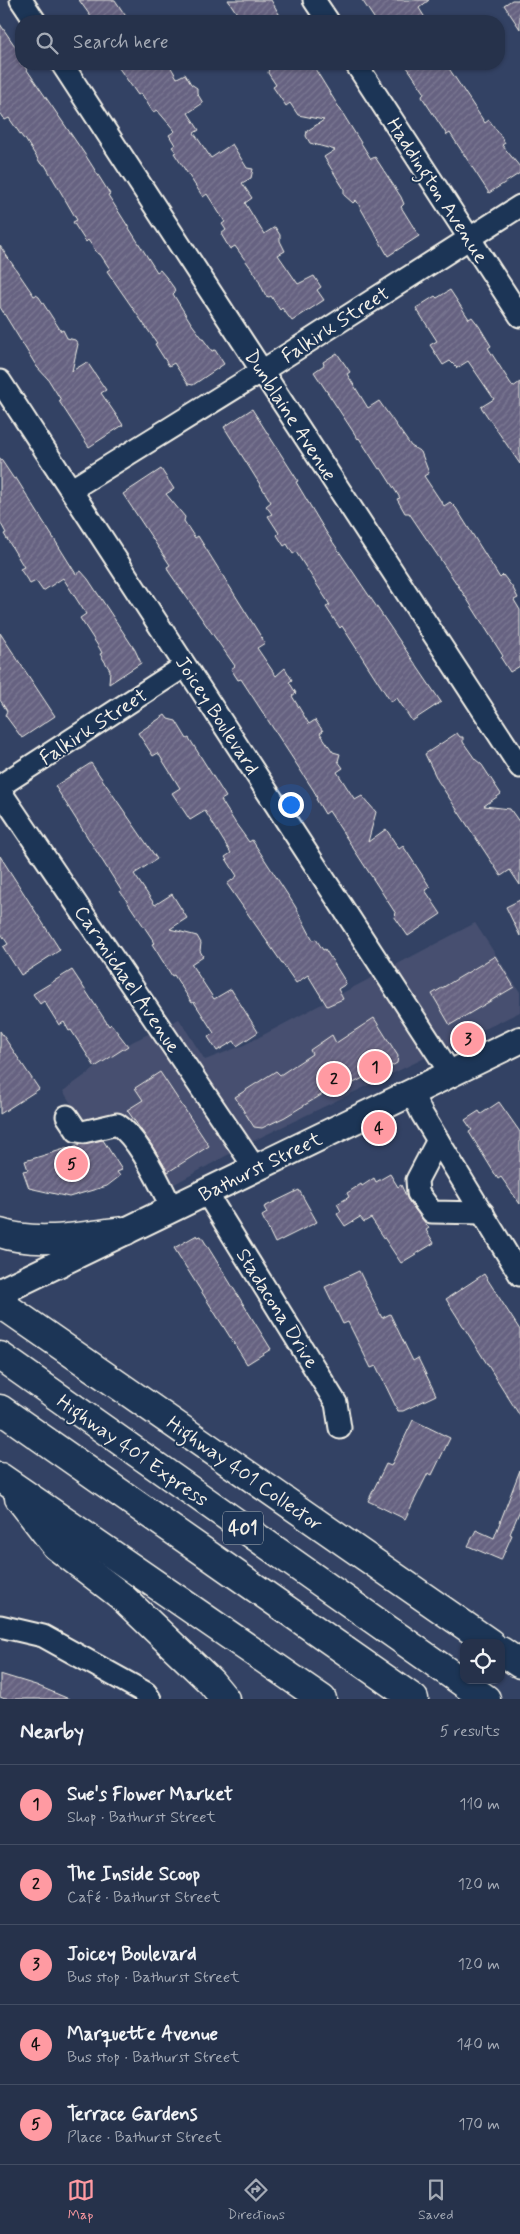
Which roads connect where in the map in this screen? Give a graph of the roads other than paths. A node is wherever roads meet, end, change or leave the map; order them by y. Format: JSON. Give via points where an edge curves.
{"nodes":[{"id":1,"x":21,"y":0,"type":"edge"},
{"id":2,"x":314,"y":0,"type":"edge"},
{"id":3,"x":31,"y":15,"type":"edge"},
{"id":4,"x":324,"y":15,"type":"edge"},
{"id":5,"x":66,"y":70,"type":"edge"},
{"id":6,"x":360,"y":70,"type":"edge"},
{"id":7,"x":520,"y":206,"type":"edge"},
{"id":8,"x":470,"y":238,"type":"junction"},
{"id":9,"x":520,"y":316,"type":"edge"},
{"id":10,"x":262,"y":371,"type":"junction"},
{"id":11,"x":0,"y":381,"type":"edge"},
{"id":12,"x":72,"y":489,"type":"junction"},
{"id":13,"x":185,"y":666,"type":"junction"},
{"id":14,"x":520,"y":767,"type":"edge"},
{"id":15,"x":0,"y":786,"type":"edge"},
{"id":16,"x":0,"y":791,"type":"edge"},
{"id":17,"x":520,"y":1040,"type":"edge"},
{"id":18,"x":451,"y":1074,"type":"junction"},
{"id":19,"x":412,"y":1093,"type":"junction"},
{"id":20,"x":67,"y":1116,"type":"dead end"},
{"id":21,"x":438,"y":1140,"type":"junction"},
{"id":22,"x":255,"y":1168,"type":"junction"},
{"id":23,"x":206,"y":1192,"type":"junction"},
{"id":24,"x":172,"y":1208,"type":"junction"},
{"id":25,"x":483,"y":1214,"type":"junction"},
{"id":26,"x":125,"y":1231,"type":"junction"},
{"id":27,"x":0,"y":1233,"type":"edge"},
{"id":28,"x":520,"y":1275,"type":"edge"},
{"id":29,"x":0,"y":1292,"type":"edge"},
{"id":30,"x":10,"y":1310,"type":"edge"},
{"id":31,"x":0,"y":1356,"type":"edge"},
{"id":32,"x":0,"y":1409,"type":"edge"},
{"id":33,"x":340,"y":1428,"type":"dead end"},
{"id":34,"x":3,"y":1479,"type":"edge"},
{"id":35,"x":0,"y":1626,"type":"edge"},
{"id":36,"x":484,"y":1639,"type":"edge"},
{"id":37,"x":505,"y":1654,"type":"edge"},
{"id":38,"x":520,"y":1664,"type":"edge"},
{"id":39,"x":150,"y":1699,"type":"edge"},
{"id":40,"x":225,"y":1699,"type":"edge"},
{"id":41,"x":322,"y":1699,"type":"edge"},
{"id":42,"x":414,"y":1699,"type":"edge"},
{"id":43,"x":486,"y":1699,"type":"edge"}],
"edges":[{"from":1,"to":3,"type":"street"},
{"from":2,"to":4,"type":"street"},
{"from":5,"to":10,"type":"street","name":"Dunblaine Avenue"},
{"from":6,"to":8,"type":"street","name":"Haddington Avenue"},
{"from":7,"to":8,"type":"street","name":"Falkirk Street"},
{"from":8,"to":9,"type":"street","name":"Haddington Avenue"},
{"from":8,"to":10,"type":"street","name":"Falkirk Street"},
{"from":10,"to":12,"type":"street","name":"Falkirk Street"},
{"from":10,"to":14,"type":"street","name":"Dunblaine Avenue"},
{"from":11,"to":12,"type":"street","name":"Joicey Boulevard"},
{"from":12,"to":13,"type":"street","name":"Joicey Boulevard"},
{"from":13,"to":15,"type":"street","name":"Falkirk Street"},
{"from":13,"to":18,"type":"street","name":"Joicey Boulevard"},
{"from":16,"to":22,"type":"street","name":"Carmichael Avenue"},
{"from":17,"to":18,"type":"main road","name":"Bathurst Street"},
{"from":18,"to":19,"type":"main road","name":"Bathurst Street"},
{"from":19,"to":21,"type":"street"},
{"from":19,"to":22,"type":"main road","name":"Bathurst Street"},
{"from":20,"to":24,"type":"street","via":[[77,1131],[117,1124],[127,1130]]},
{"from":21,"to":25,"type":"street"},
{"from":21,"to":25,"type":"street","via":[[417,1180],[418,1193],[432,1212]]},
{"from":22,"to":23,"type":"main road","name":"Bathurst Street"},
{"from":23,"to":24,"type":"main road","name":"Bathurst Street"},
{"from":23,"to":33,"type":"street","name":"Stadacona Drive","via":[[336,1403]]},
{"from":24,"to":26,"type":"main road","name":"Bathurst Street"},
{"from":25,"to":28,"type":"street"},
{"from":26,"to":27,"type":"highway","via":[[54,1238],[20,1238]]},
{"from":26,"to":29,"type":"main road","name":"Bathurst Street"},
{"from":30,"to":36,"type":"highway","name":"Highway 401 Collector","number":"401"},
{"from":31,"to":43,"type":"highway","name":"Highway 401 Express","number":"401"},
{"from":32,"to":42,"type":"highway","number":"401"},
{"from":34,"to":40,"type":"highway","via":[[56,1546],[121,1596]]},
{"from":34,"to":41,"type":"highway"},
{"from":35,"to":39,"type":"street","via":[[43,1636],[146,1693]]},
{"from":37,"to":38,"type":"highway"}]}
